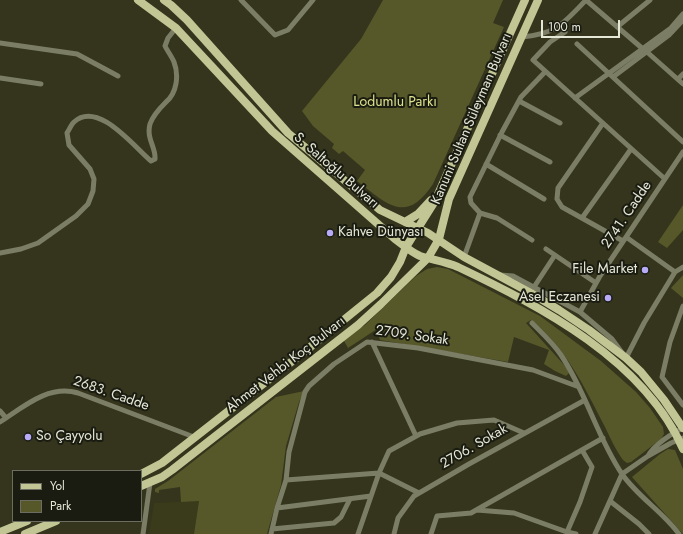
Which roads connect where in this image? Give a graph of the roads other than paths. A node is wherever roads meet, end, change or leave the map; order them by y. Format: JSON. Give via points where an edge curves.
{"nodes":[{"id":1,"x":138,"y":0,"type":"edge"},
{"id":2,"x":164,"y":0,"type":"edge"},
{"id":3,"x":241,"y":0,"type":"edge"},
{"id":4,"x":313,"y":0,"type":"edge"},
{"id":5,"x":525,"y":0,"type":"edge"},
{"id":6,"x":538,"y":0,"type":"edge"},
{"id":7,"x":586,"y":0,"type":"edge"},
{"id":8,"x":650,"y":0,"type":"edge"},
{"id":9,"x":683,"y":14,"type":"edge"},
{"id":10,"x":683,"y":20,"type":"edge"},
{"id":11,"x":617,"y":27,"type":"junction"},
{"id":12,"x":176,"y":28,"type":"junction"},
{"id":13,"x":565,"y":32,"type":"dead end"},
{"id":14,"x":522,"y":37,"type":"junction"},
{"id":15,"x":0,"y":43,"type":"edge"},
{"id":16,"x":577,"y":44,"type":"dead end"},
{"id":17,"x":645,"y":50,"type":"junction"},
{"id":18,"x":546,"y":72,"type":"junction"},
{"id":19,"x":683,"y":74,"type":"edge"},
{"id":20,"x":611,"y":75,"type":"junction"},
{"id":21,"x":118,"y":76,"type":"dead end"},
{"id":22,"x":0,"y":78,"type":"edge"},
{"id":23,"x":678,"y":79,"type":"junction"},
{"id":24,"x":41,"y":84,"type":"dead end"},
{"id":25,"x":683,"y":84,"type":"edge"},
{"id":26,"x":575,"y":98,"type":"junction"},
{"id":27,"x":519,"y":101,"type":"junction"},
{"id":28,"x":560,"y":123,"type":"dead end"},
{"id":29,"x":603,"y":123,"type":"junction"},
{"id":30,"x":500,"y":135,"type":"junction"},
{"id":31,"x":683,"y":142,"type":"edge"},
{"id":32,"x":631,"y":149,"type":"junction"},
{"id":33,"x":683,"y":152,"type":"edge"},
{"id":34,"x":550,"y":162,"type":"dead end"},
{"id":35,"x":486,"y":164,"type":"junction"},
{"id":36,"x":664,"y":179,"type":"junction"},
{"id":37,"x":439,"y":191,"type":"junction"},
{"id":38,"x":544,"y":199,"type":"dead end"},
{"id":39,"x":480,"y":213,"type":"junction"},
{"id":40,"x":582,"y":218,"type":"junction"},
{"id":41,"x":405,"y":222,"type":"junction"},
{"id":42,"x":419,"y":228,"type":"junction"},
{"id":43,"x":412,"y":237,"type":"joint"},
{"id":44,"x":439,"y":239,"type":"junction"},
{"id":45,"x":625,"y":239,"type":"junction"},
{"id":46,"x":532,"y":240,"type":"dead end"},
{"id":47,"x":406,"y":247,"type":"junction"},
{"id":48,"x":434,"y":248,"type":"joint"},
{"id":49,"x":546,"y":249,"type":"dead end"},
{"id":50,"x":0,"y":253,"type":"edge"},
{"id":51,"x":555,"y":255,"type":"junction"},
{"id":52,"x":464,"y":257,"type":"junction"},
{"id":53,"x":428,"y":258,"type":"junction"},
{"id":54,"x":683,"y":267,"type":"edge"},
{"id":55,"x":675,"y":272,"type":"junction"},
{"id":56,"x":500,"y":275,"type":"junction"},
{"id":57,"x":596,"y":283,"type":"junction"},
{"id":58,"x":534,"y":287,"type":"junction"},
{"id":59,"x":683,"y":306,"type":"edge"},
{"id":60,"x":580,"y":312,"type":"junction"},
{"id":61,"x":532,"y":323,"type":"dead end"},
{"id":62,"x":372,"y":342,"type":"junction"},
{"id":63,"x":626,"y":358,"type":"junction"},
{"id":64,"x":579,"y":387,"type":"junction"},
{"id":65,"x":585,"y":400,"type":"junction"},
{"id":66,"x":683,"y":405,"type":"edge"},
{"id":67,"x":0,"y":411,"type":"edge"},
{"id":68,"x":6,"y":418,"type":"junction"},
{"id":69,"x":0,"y":422,"type":"edge"},
{"id":70,"x":683,"y":428,"type":"edge"},
{"id":71,"x":674,"y":432,"type":"junction"},
{"id":72,"x":524,"y":433,"type":"junction"},
{"id":73,"x":416,"y":436,"type":"junction"},
{"id":74,"x":194,"y":437,"type":"junction"},
{"id":75,"x":603,"y":438,"type":"junction"},
{"id":76,"x":681,"y":439,"type":"edge"},
{"id":77,"x":683,"y":449,"type":"edge"},
{"id":78,"x":582,"y":450,"type":"junction"},
{"id":79,"x":648,"y":456,"type":"junction"},
{"id":80,"x":142,"y":473,"type":"edge"},
{"id":81,"x":379,"y":473,"type":"junction"},
{"id":82,"x":622,"y":474,"type":"junction"},
{"id":83,"x":286,"y":480,"type":"junction"},
{"id":84,"x":150,"y":483,"type":"junction"},
{"id":85,"x":142,"y":486,"type":"edge"},
{"id":86,"x":419,"y":493,"type":"junction"},
{"id":87,"x":371,"y":496,"type":"junction"},
{"id":88,"x":350,"y":499,"type":"junction"},
{"id":89,"x":610,"y":501,"type":"junction"},
{"id":90,"x":277,"y":508,"type":"junction"},
{"id":91,"x":476,"y":510,"type":"junction"},
{"id":92,"x":25,"y":522,"type":"edge"},
{"id":93,"x":54,"y":522,"type":"edge"},
{"id":94,"x":0,"y":532,"type":"edge"},
{"id":95,"x":272,"y":532,"type":"edge"},
{"id":96,"x":567,"y":532,"type":"junction"},
{"id":97,"x":26,"y":534,"type":"edge"},
{"id":98,"x":143,"y":534,"type":"edge"},
{"id":99,"x":358,"y":534,"type":"edge"},
{"id":100,"x":394,"y":534,"type":"edge"},
{"id":101,"x":431,"y":534,"type":"edge"},
{"id":102,"x":576,"y":534,"type":"edge"},
{"id":103,"x":595,"y":534,"type":"edge"},
{"id":104,"x":649,"y":534,"type":"edge"},
{"id":105,"x":679,"y":534,"type":"edge"}],
"edges":[{"from":1,"to":12,"type":"main road","name":"S. Saltoğlu Bulvarı"},
{"from":2,"to":41,"type":"main road","name":"S. Saltoğlu Bulvarı","via":[[186,20],[288,133],[380,210]]},
{"from":3,"to":4,"type":"street","via":[[275,35],[288,30]]},
{"from":5,"to":37,"type":"main road","name":"Kanuni Sultan Süleyman Bulvarı"},
{"from":6,"to":14,"type":"main road","name":"Kanuni Sultan Süleyman Bulvarı"},
{"from":7,"to":11,"type":"street"},
{"from":7,"to":14,"type":"street","via":[[551,31],[538,36]]},
{"from":8,"to":11,"type":"street"},
{"from":9,"to":17,"type":"street"},
{"from":10,"to":17,"type":"street","via":[[669,34]]},
{"from":11,"to":17,"type":"street"},
{"from":12,"to":47,"type":"main road","name":"S. Saltoğlu Bulvarı","via":[[272,131]]},
{"from":12,"to":50,"type":"street","via":[[168,38],[166,46],[177,76],[175,86],[172,97],[161,106],[152,118],[150,126],[149,138],[155,159],[151,161],[99,117],[85,116],[74,122],[67,133],[67,141],[90,169],[94,179],[88,204],[76,216],[38,242]]},
{"from":13,"to":18,"type":"street","via":[[550,42],[533,60]]},
{"from":14,"to":44,"type":"main road","name":"Kanuni Sultan Süleyman Bulvarı","via":[[449,199]]},
{"from":15,"to":21,"type":"street","via":[[77,54]]},
{"from":16,"to":20,"type":"street"},
{"from":17,"to":20,"type":"street"},
{"from":17,"to":23,"type":"street"},
{"from":18,"to":26,"type":"street"},
{"from":18,"to":27,"type":"street"},
{"from":19,"to":23,"type":"street"},
{"from":20,"to":26,"type":"street"},
{"from":20,"to":31,"type":"street"},
{"from":22,"to":24,"type":"street"},
{"from":23,"to":25,"type":"street"},
{"from":26,"to":29,"type":"street"},
{"from":27,"to":28,"type":"street"},
{"from":27,"to":30,"type":"street"},
{"from":29,"to":32,"type":"street"},
{"from":29,"to":40,"type":"street","via":[[558,188],[557,199],[562,207]]},
{"from":30,"to":34,"type":"street"},
{"from":30,"to":35,"type":"street"},
{"from":32,"to":36,"type":"street"},
{"from":32,"to":40,"type":"street"},
{"from":33,"to":36,"type":"street","name":"2741. Cadde"},
{"from":35,"to":38,"type":"street"},
{"from":35,"to":39,"type":"street","via":[[470,197],[471,203]]},
{"from":36,"to":45,"type":"street","name":"2741. Cadde"},
{"from":37,"to":41,"type":"main road","via":[[425,208]]},
{"from":37,"to":42,"type":"main road","name":"Kanuni Sultan Süleyman Bulvarı"},
{"from":39,"to":46,"type":"street","via":[[497,218]]},
{"from":39,"to":52,"type":"street"},
{"from":40,"to":45,"type":"street"},
{"from":41,"to":42,"type":"main road","name":"S. Saltoğlu Bulvarı"},
{"from":42,"to":43,"type":"main road","name":"Kanuni Sultan Süleyman Bulvarı"},
{"from":42,"to":44,"type":"main road","name":"S. Saltoğlu Bulvarı"},
{"from":43,"to":47,"type":"main road","name":"Ahmet Vehbi Koç Bulvarı"},
{"from":44,"to":48,"type":"main road","name":"Kanuni Sultan Süleyman Bulvarı"},
{"from":44,"to":52,"type":"main road","name":"S. Saltoğlu Bulvarı"},
{"from":45,"to":55,"type":"street"},
{"from":45,"to":57,"type":"street","name":"2741. Cadde"},
{"from":47,"to":53,"type":"main road","name":"S. Saltoğlu Bulvarı"},
{"from":47,"to":74,"type":"main road","name":"Ahmet Vehbi Koç Bulvarı","via":[[394,273],[377,293]]},
{"from":48,"to":53,"type":"main road","name":"Ahmet Vehbi Koç Bulvarı"},
{"from":49,"to":51,"type":"street"},
{"from":51,"to":57,"type":"street"},
{"from":51,"to":58,"type":"street"},
{"from":52,"to":56,"type":"main road","name":"S. Saltoğlu Bulvarı"},
{"from":53,"to":71,"type":"main road","name":"S. Saltoğlu Bulvarı","via":[[456,267],[532,304],[570,328],[638,383],[653,400]]},
{"from":53,"to":84,"type":"main road","name":"Ahmet Vehbi Koç Bulvarı","via":[[358,325],[172,470]]},
{"from":54,"to":55,"type":"street"},
{"from":55,"to":63,"type":"street"},
{"from":56,"to":58,"type":"street","via":[[513,276]]},
{"from":56,"to":63,"type":"main road","name":"S. Saltoğlu Bulvarı","via":[[560,310]]},
{"from":57,"to":60,"type":"street","name":"2741. Cadde"},
{"from":58,"to":60,"type":"street"},
{"from":59,"to":66,"type":"street","via":[[670,342],[662,377]]},
{"from":60,"to":63,"type":"street","via":[[612,339]]},
{"from":61,"to":64,"type":"street","via":[[560,354]]},
{"from":62,"to":64,"type":"street","name":"2709. Sokak","via":[[533,370]]},
{"from":62,"to":73,"type":"street"},
{"from":62,"to":83,"type":"street","name":"2709. Sokak","via":[[367,342],[334,364],[309,386],[289,452]]},
{"from":63,"to":70,"type":"main road","name":"S. Saltoğlu Bulvarı","via":[[653,386]]},
{"from":64,"to":65,"type":"street"},
{"from":65,"to":72,"type":"street","name":"2706. Sokak"},
{"from":65,"to":75,"type":"street"},
{"from":67,"to":68,"type":"street"},
{"from":68,"to":69,"type":"street","name":"2683. Cadde"},
{"from":68,"to":74,"type":"street","name":"2683. Cadde","via":[[41,396],[67,391]]},
{"from":70,"to":71,"type":"street"},
{"from":71,"to":76,"type":"main road","name":"S. Saltoğlu Bulvarı"},
{"from":71,"to":79,"type":"street"},
{"from":72,"to":73,"type":"street","via":[[494,420],[457,423]]},
{"from":72,"to":86,"type":"street","name":"2706. Sokak"},
{"from":73,"to":81,"type":"street","via":[[389,451]]},
{"from":74,"to":80,"type":"main road","name":"Ahmet Vehbi Koç Bulvarı","via":[[162,462]]},
{"from":75,"to":78,"type":"street"},
{"from":75,"to":82,"type":"street"},
{"from":76,"to":77,"type":"main road","name":"S. Saltoğlu Bulvarı"},
{"from":76,"to":79,"type":"street"},
{"from":78,"to":91,"type":"street"},
{"from":78,"to":96,"type":"street","via":[[592,467]]},
{"from":79,"to":82,"type":"street"},
{"from":81,"to":83,"type":"street"},
{"from":81,"to":86,"type":"street"},
{"from":81,"to":87,"type":"street"},
{"from":82,"to":89,"type":"street"},
{"from":82,"to":105,"type":"street"},
{"from":83,"to":90,"type":"street","name":"2709. Sokak"},
{"from":84,"to":85,"type":"main road","name":"Ahmet Vehbi Koç Bulvarı"},
{"from":84,"to":98,"type":"street"},
{"from":86,"to":100,"type":"street","name":"2706. Sokak","via":[[398,518]]},
{"from":87,"to":88,"type":"street"},
{"from":87,"to":99,"type":"street"},
{"from":88,"to":90,"type":"street"},
{"from":88,"to":95,"type":"street","via":[[342,517],[334,523]]},
{"from":89,"to":103,"type":"street"},
{"from":89,"to":104,"type":"street"},
{"from":90,"to":95,"type":"street","name":"2709. Sokak"},
{"from":91,"to":96,"type":"street","via":[[514,513]]},
{"from":91,"to":101,"type":"street","via":[[471,513],[437,516]]},
{"from":92,"to":94,"type":"main road"},
{"from":93,"to":97,"type":"main road"},
{"from":96,"to":102,"type":"street"}]}
